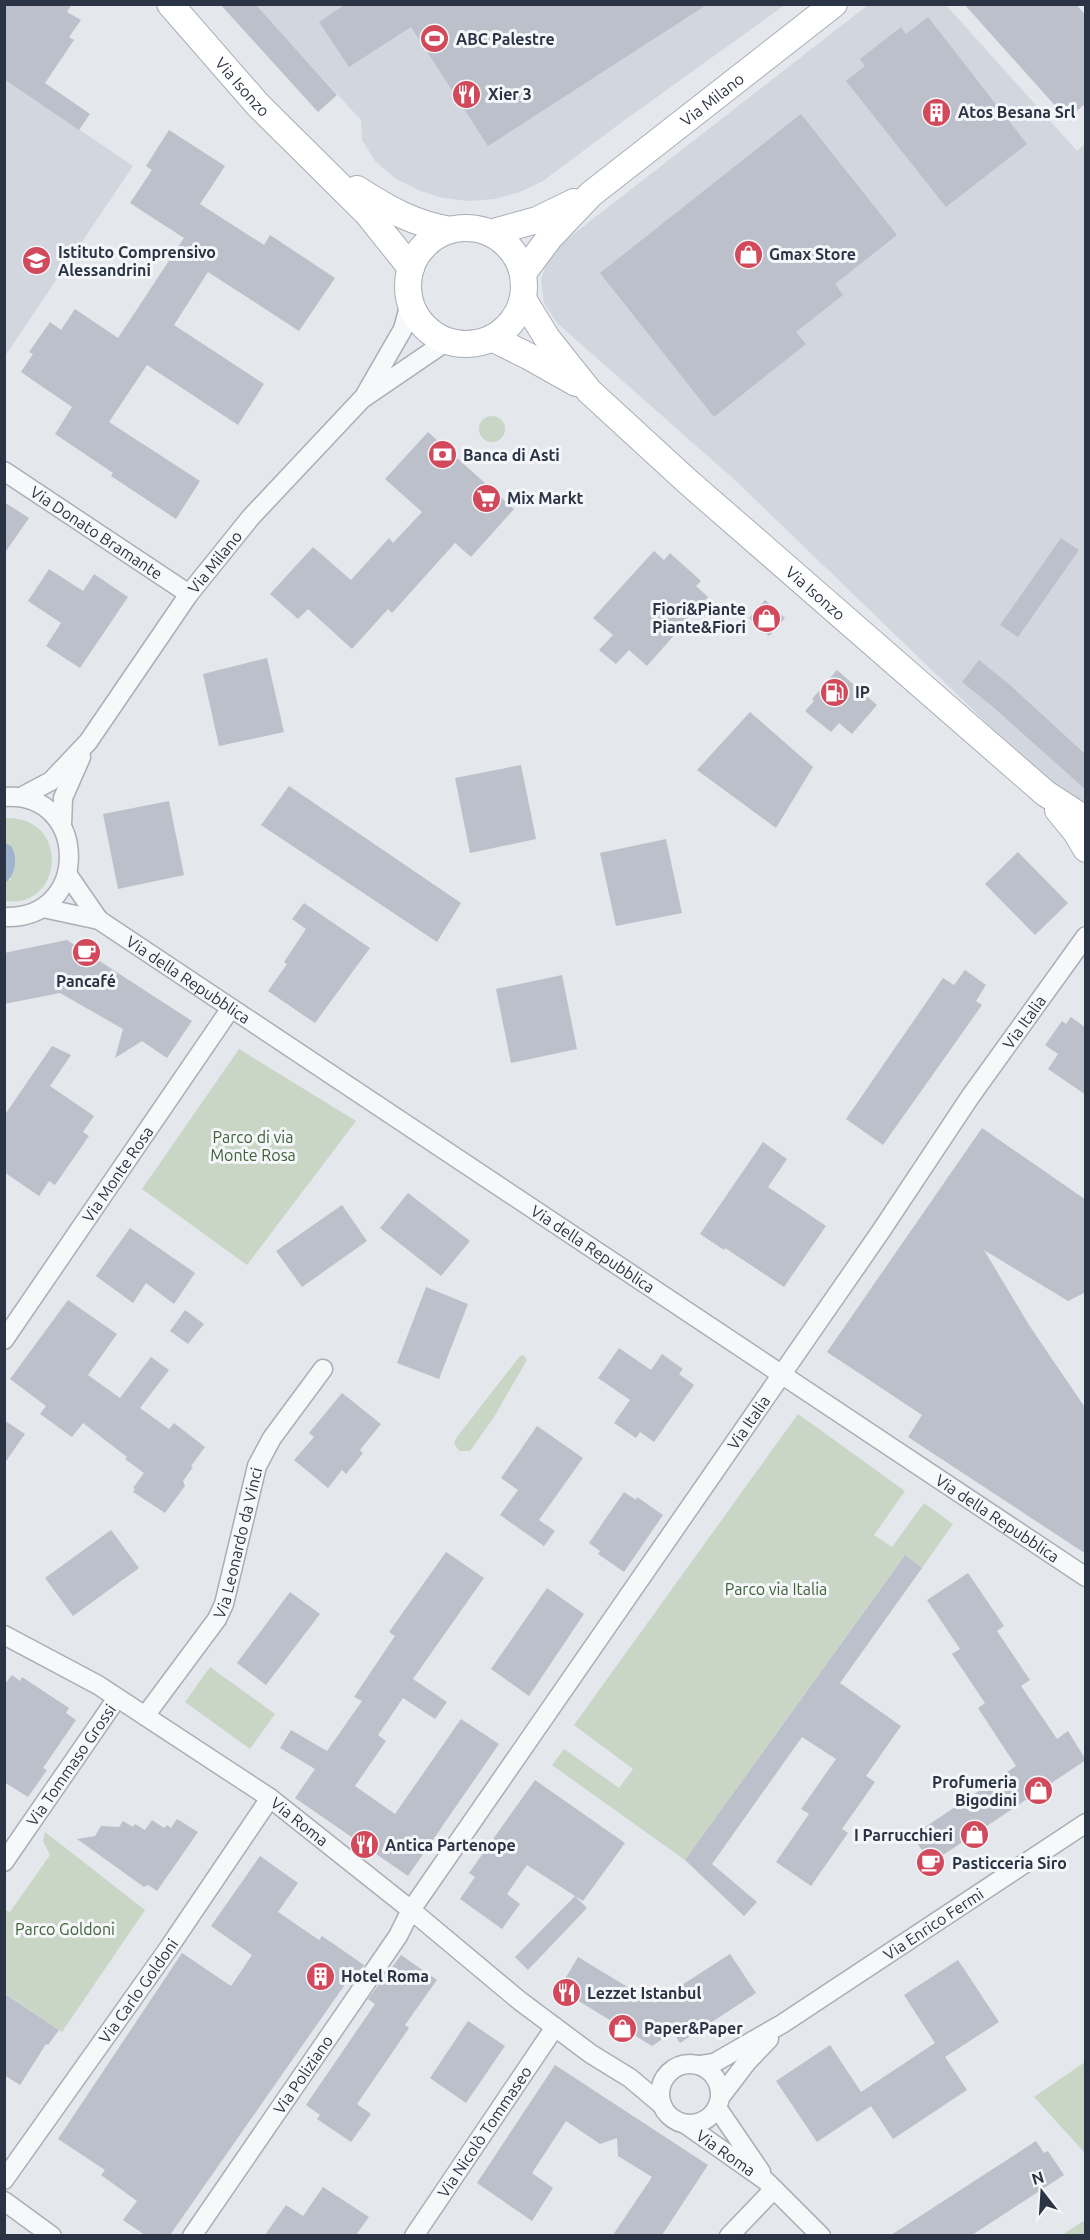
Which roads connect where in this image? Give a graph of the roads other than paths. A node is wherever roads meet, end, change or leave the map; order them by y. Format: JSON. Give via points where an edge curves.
{"nodes":[{"id":1,"x":170,"y":4,"type":"edge"},
{"id":2,"x":834,"y":4,"type":"edge"},
{"id":3,"x":318,"y":163,"type":"junction"},
{"id":4,"x":591,"y":194,"type":"junction"},
{"id":5,"x":452,"y":230,"type":"junction"},
{"id":6,"x":490,"y":233,"type":"junction"},
{"id":7,"x":411,"y":268,"type":"junction"},
{"id":8,"x":523,"y":273,"type":"junction"},
{"id":9,"x":523,"y":299,"type":"junction"},
{"id":10,"x":410,"y":303,"type":"junction"},
{"id":11,"x":492,"y":338,"type":"junction"},
{"id":12,"x":447,"y":341,"type":"junction"},
{"id":13,"x":589,"y":391,"type":"junction"},
{"id":14,"x":362,"y":399,"type":"junction"},
{"id":15,"x":4,"y":471,"type":"edge"},
{"id":16,"x":189,"y":594,"type":"junction"},
{"id":17,"x":88,"y":742,"type":"junction"},
{"id":18,"x":1045,"y":793,"type":"junction"},
{"id":19,"x":13,"y":797,"type":"edge"},
{"id":20,"x":1086,"y":820,"type":"edge"},
{"id":21,"x":62,"y":825,"type":"junction"},
{"id":22,"x":1086,"y":849,"type":"edge"},
{"id":23,"x":68,"y":875,"type":"junction"},
{"id":24,"x":44,"y":908,"type":"junction"},
{"id":25,"x":5,"y":918,"type":"edge"},
{"id":26,"x":99,"y":920,"type":"junction"},
{"id":27,"x":1086,"y":936,"type":"edge"},
{"id":28,"x":231,"y":1008,"type":"junction"},
{"id":29,"x":4,"y":1340,"type":"edge"},
{"id":30,"x":323,"y":1369,"type":"dead end"},
{"id":31,"x":782,"y":1373,"type":"junction"},
{"id":32,"x":1086,"y":1577,"type":"edge"},
{"id":33,"x":4,"y":1635,"type":"edge"},
{"id":34,"x":117,"y":1698,"type":"junction"},
{"id":35,"x":145,"y":1716,"type":"junction"},
{"id":36,"x":270,"y":1798,"type":"junction"},
{"id":37,"x":1086,"y":1823,"type":"edge"},
{"id":38,"x":4,"y":1862,"type":"edge"},
{"id":39,"x":411,"y":1910,"type":"junction"},
{"id":40,"x":782,"y":2024,"type":"junction"},
{"id":41,"x":555,"y":2027,"type":"junction"},
{"id":42,"x":701,"y":2065,"type":"junction"},
{"id":43,"x":668,"y":2073,"type":"junction"},
{"id":44,"x":630,"y":2078,"type":"junction"},
{"id":45,"x":719,"y":2102,"type":"junction"},
{"id":46,"x":662,"y":2105,"type":"junction"},
{"id":47,"x":685,"y":2124,"type":"junction"},
{"id":48,"x":4,"y":2180,"type":"edge"},
{"id":49,"x":770,"y":2185,"type":"junction"},
{"id":50,"x":4,"y":2201,"type":"edge"},
{"id":51,"x":52,"y":2235,"type":"edge"},
{"id":52,"x":192,"y":2235,"type":"edge"},
{"id":53,"x":414,"y":2235,"type":"edge"},
{"id":54,"x":729,"y":2235,"type":"edge"},
{"id":55,"x":821,"y":2235,"type":"edge"}],
"edges":[{"from":1,"to":3,"type":"street","name":"Via Isonzo","via":[[258,105]]},
{"from":2,"to":4,"type":"street","name":"Via Milano"},
{"from":3,"to":5,"type":"street","name":"Via Isonzo","via":[[384,207],[428,227]]},
{"from":3,"to":7,"type":"street","name":"Via Isonzo","via":[[367,213]]},
{"from":4,"to":6,"type":"street","name":"Via Milano","via":[[537,220]]},
{"from":4,"to":8,"type":"street","name":"Via Milano","via":[[550,237]]},
{"from":5,"to":6,"type":"street","via":[[471,228]]},
{"from":5,"to":7,"type":"street","via":[[427,244]]},
{"from":6,"to":8,"type":"street","via":[[516,256]]},
{"from":7,"to":10,"type":"street"},
{"from":8,"to":9,"type":"street"},
{"from":9,"to":11,"type":"street","via":[[517,315]]},
{"from":9,"to":13,"type":"street","name":"Via Isonzo","via":[[547,338]]},
{"from":10,"to":12,"type":"street","via":[[424,327]]},
{"from":10,"to":14,"type":"street","name":"Via Milano","via":[[403,329]]},
{"from":11,"to":12,"type":"street","via":[[470,344]]},
{"from":11,"to":13,"type":"street","name":"Via Isonzo"},
{"from":12,"to":14,"type":"street","name":"Via Milano"},
{"from":13,"to":18,"type":"street","name":"Via Isonzo"},
{"from":14,"to":16,"type":"street","name":"Via Milano","via":[[251,517]]},
{"from":15,"to":16,"type":"street","name":"Via Donato Bramante"},
{"from":16,"to":17,"type":"street","name":"Via Milano"},
{"from":17,"to":19,"type":"street","name":"Via Milano","via":[[51,781]]},
{"from":17,"to":21,"type":"street","name":"Via Milano","via":[[63,798]]},
{"from":18,"to":20,"type":"street","name":"Via Isonzo"},
{"from":18,"to":22,"type":"street","name":"Via Isonzo"},
{"from":19,"to":21,"type":"street","via":[[44,807]]},
{"from":21,"to":23,"type":"street","via":[[70,858]]},
{"from":23,"to":24,"type":"street"},
{"from":23,"to":26,"type":"street","name":"Via della Repubblica"},
{"from":24,"to":25,"type":"street"},
{"from":24,"to":26,"type":"street","name":"Via della Repubblica"},
{"from":26,"to":28,"type":"street","name":"Via della Repubblica"},
{"from":27,"to":31,"type":"street","name":"Via Italia","via":[[970,1096]]},
{"from":28,"to":29,"type":"street","name":"Via Monte Rosa"},
{"from":28,"to":31,"type":"street","name":"Via della Repubblica"},
{"from":30,"to":35,"type":"street","name":"Via Leonardo da Vinci","via":[[272,1437],[257,1466],[217,1619]]},
{"from":31,"to":32,"type":"street","name":"Via della Repubblica"},
{"from":31,"to":39,"type":"street","name":"Via Italia"},
{"from":33,"to":34,"type":"street","name":"Via Roma"},
{"from":34,"to":35,"type":"street","name":"Via Roma"},
{"from":34,"to":38,"type":"street","name":"Via Tommaso Grossi"},
{"from":35,"to":36,"type":"street","name":"Via Roma"},
{"from":36,"to":39,"type":"street","name":"Via Roma"},
{"from":36,"to":48,"type":"street","name":"Via Carlo Goldoni"},
{"from":37,"to":40,"type":"street","name":"Via Enrico Fermi"},
{"from":39,"to":41,"type":"street","name":"Via Roma"},
{"from":39,"to":52,"type":"street","name":"Via Poliziano","via":[[398,1936]]},
{"from":40,"to":42,"type":"street","name":"Via Enrico Fermi","via":[[714,2063]]},
{"from":40,"to":45,"type":"street","name":"Via Enrico Fermi","via":[[747,2062]]},
{"from":41,"to":44,"type":"street","name":"Via Roma"},
{"from":41,"to":53,"type":"street","name":"Via Nicolò Tommaseo"},
{"from":42,"to":43,"type":"street","via":[[678,2066]]},
{"from":42,"to":45,"type":"street","via":[[716,2077]]},
{"from":43,"to":44,"type":"street","via":[[652,2079]]},
{"from":43,"to":46,"type":"street","via":[[662,2083]]},
{"from":44,"to":46,"type":"street","name":"Via Roma"},
{"from":45,"to":47,"type":"street","via":[[709,2118],[698,2124]]},
{"from":45,"to":49,"type":"street","name":"Via Roma"},
{"from":46,"to":47,"type":"street","via":[[675,2121]]},
{"from":47,"to":49,"type":"street","name":"Via Roma"},
{"from":49,"to":54,"type":"street"},
{"from":49,"to":55,"type":"street","name":"Via Roma"},
{"from":50,"to":51,"type":"street"}]}
